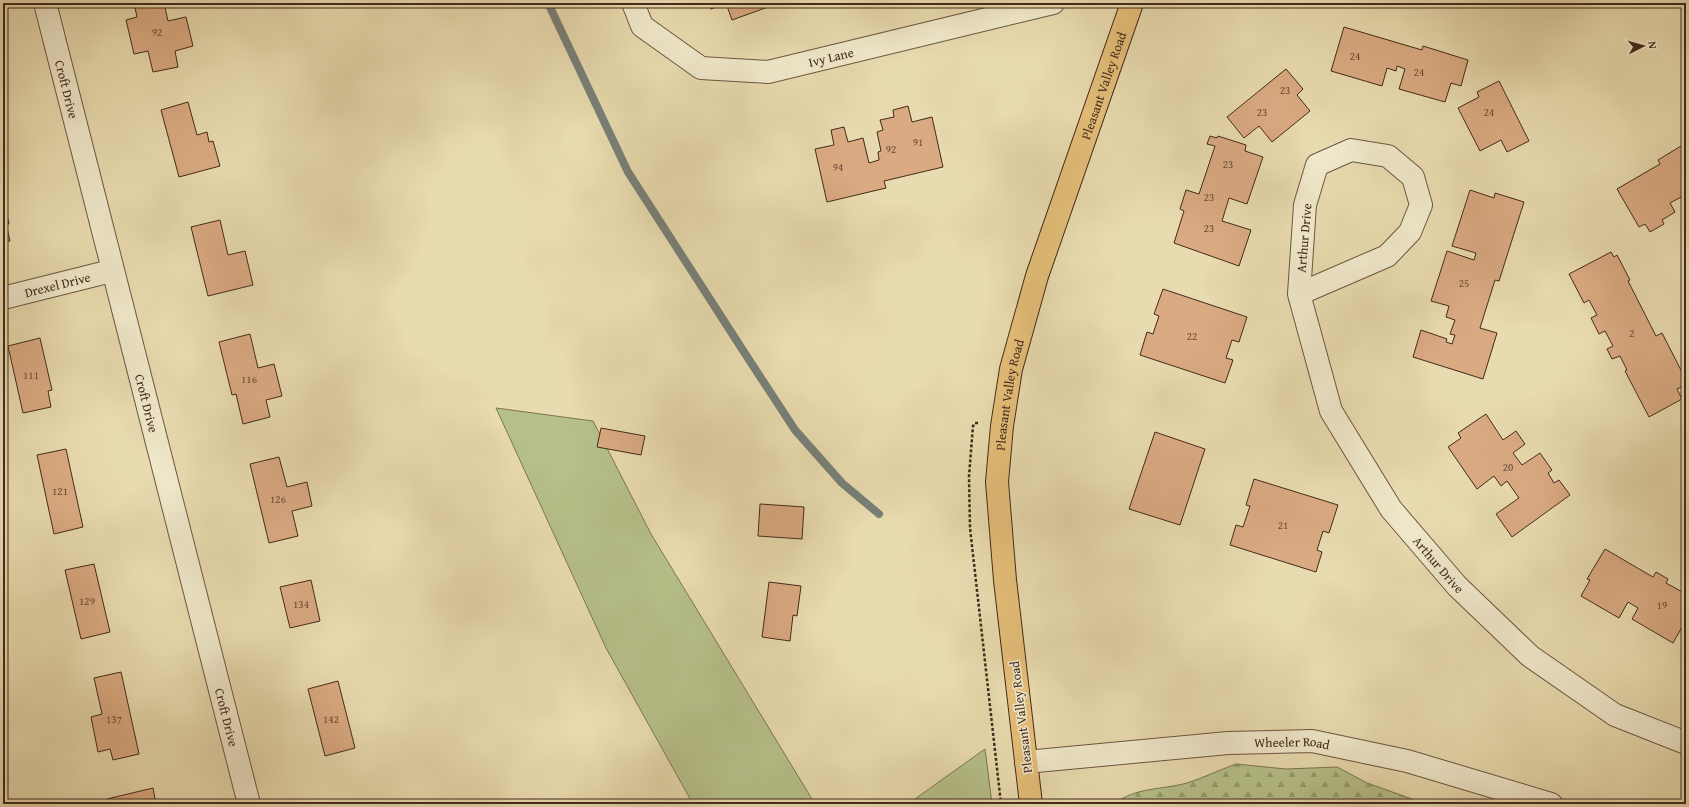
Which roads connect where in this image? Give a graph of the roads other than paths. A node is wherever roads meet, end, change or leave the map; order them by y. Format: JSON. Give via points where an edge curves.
{"nodes":[{"id":1,"x":45,"y":3,"type":"edge"},
{"id":2,"x":633,"y":3,"type":"edge"},
{"id":3,"x":1053,"y":3,"type":"edge"},
{"id":4,"x":1132,"y":3,"type":"edge"},
{"id":5,"x":112,"y":270,"type":"junction"},
{"id":6,"x":1299,"y":294,"type":"junction"},
{"id":7,"x":3,"y":298,"type":"edge"},
{"id":8,"x":1686,"y":743,"type":"edge"},
{"id":9,"x":1026,"y":762,"type":"junction"},
{"id":10,"x":249,"y":804,"type":"edge"},
{"id":11,"x":1031,"y":804,"type":"edge"},
{"id":12,"x":1551,"y":804,"type":"edge"}],
"edges":[{"from":1,"to":5,"type":"street","name":"Croft Drive"},
{"from":2,"to":3,"type":"street","name":"Ivy Lane","via":[[642,26],[701,68],[768,72]]},
{"from":4,"to":9,"type":"main road","name":"Pleasant Valley Road","via":[[1038,276],[1011,369],[1002,426],[997,482],[1005,580]]},
{"from":5,"to":7,"type":"street","name":"Drexel Drive"},
{"from":5,"to":10,"type":"street","name":"Croft Drive"},
{"from":6,"to":6,"type":"street","name":"Arthur Drive","via":[[1387,256],[1410,232],[1421,205],[1413,177],[1388,156],[1351,150],[1317,165],[1305,205]]},
{"from":6,"to":8,"type":"street","name":"Arthur Drive","via":[[1331,411],[1391,509],[1457,586],[1530,656],[1615,714]]},
{"from":9,"to":11,"type":"main road","name":"Pleasant Valley Road"},
{"from":9,"to":12,"type":"street","name":"Wheeler Road","via":[[1228,743],[1312,741],[1407,761]]}]}
